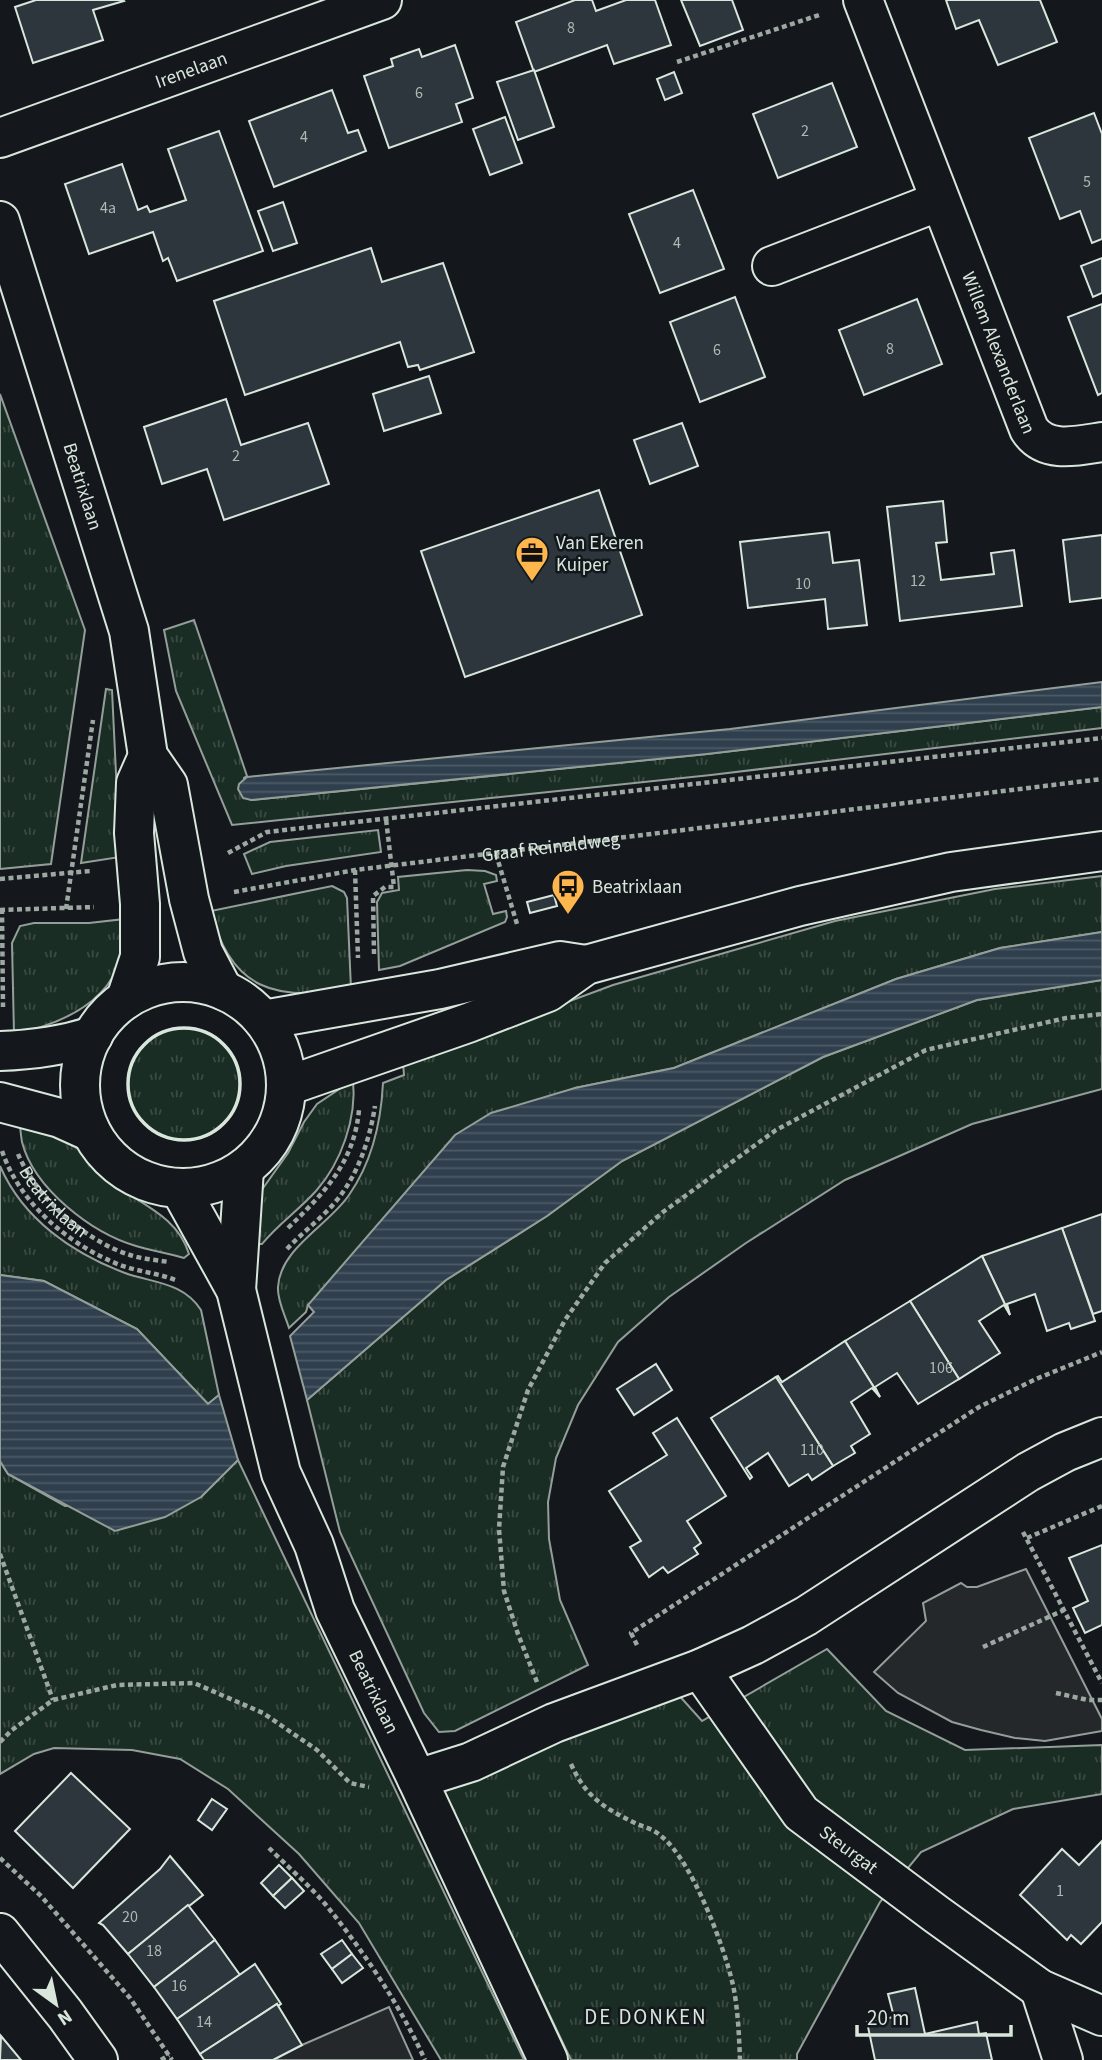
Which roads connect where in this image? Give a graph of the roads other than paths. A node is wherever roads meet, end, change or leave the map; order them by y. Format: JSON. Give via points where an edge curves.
{"nodes":[{"id":1,"x":382,"y":0,"type":"edge"},
{"id":2,"x":863,"y":0,"type":"edge"},
{"id":3,"x":0,"y":138,"type":"edge"},
{"id":4,"x":940,"y":201,"type":"junction"},
{"id":5,"x":0,"y":221,"type":"edge"},
{"id":6,"x":772,"y":266,"type":"dead end"},
{"id":7,"x":13,"y":313,"type":"edge"},
{"id":8,"x":1102,"y":442,"type":"edge"},
{"id":9,"x":148,"y":756,"type":"junction"},
{"id":10,"x":1102,"y":851,"type":"edge"},
{"id":11,"x":586,"y":965,"type":"junction"},
{"id":12,"x":223,"y":990,"type":"junction"},
{"id":13,"x":126,"y":999,"type":"junction"},
{"id":14,"x":263,"y":1020,"type":"junction"},
{"id":15,"x":93,"y":1036,"type":"junction"},
{"id":16,"x":2,"y":1051,"type":"edge"},
{"id":17,"x":287,"y":1086,"type":"junction"},
{"id":18,"x":4,"y":1102,"type":"edge"},
{"id":19,"x":91,"y":1132,"type":"junction"},
{"id":20,"x":244,"y":1169,"type":"junction"},
{"id":21,"x":180,"y":1189,"type":"junction"},
{"id":22,"x":238,"y":1300,"type":"junction"},
{"id":23,"x":1102,"y":1437,"type":"edge"},
{"id":24,"x":700,"y":1670,"type":"junction"},
{"id":25,"x":417,"y":1779,"type":"junction"},
{"id":26,"x":0,"y":1933,"type":"edge"},
{"id":27,"x":1040,"y":1989,"type":"junction"},
{"id":28,"x":1102,"y":2016,"type":"edge"},
{"id":29,"x":98,"y":2060,"type":"edge"},
{"id":30,"x":548,"y":2060,"type":"edge"},
{"id":31,"x":1063,"y":2060,"type":"edge"}],
"edges":[{"from":1,"to":3,"type":"street","name":"Irenelaan"},
{"from":2,"to":4,"type":"street","name":"Willem Alexanderlaan"},
{"from":4,"to":6,"type":"street"},
{"from":4,"to":8,"type":"street","name":"Willem Alexanderlaan","via":[[1034,437],[1058,447]]},
{"from":5,"to":7,"type":"street","name":"Beatrixlaan"},
{"from":7,"to":9,"type":"street","name":"Beatrixlaan","via":[[129,631]]},
{"from":9,"to":12,"type":"street","name":"Beatrixlaan","via":[[168,785],[203,952]]},
{"from":9,"to":13,"type":"street","name":"Beatrixlaan","via":[[136,783],[134,833],[140,957]]},
{"from":10,"to":11,"type":"street","via":[[951,872],[800,906]]},
{"from":11,"to":14,"type":"street","via":[[560,961],[440,989]]},
{"from":11,"to":17,"type":"street","via":[[548,992]]},
{"from":12,"to":13,"type":"street","via":[[173,983]]},
{"from":12,"to":14,"type":"street"},
{"from":13,"to":15,"type":"street"},
{"from":14,"to":17,"type":"street","via":[[278,1045]]},
{"from":15,"to":16,"type":"street","via":[[66,1045]]},
{"from":15,"to":19,"type":"street","via":[[80,1074],[80,1094]]},
{"from":17,"to":20,"type":"street","via":[[283,1113],[272,1139]]},
{"from":18,"to":19,"type":"street"},
{"from":19,"to":21,"type":"street","via":[[113,1161],[133,1176]]},
{"from":20,"to":21,"type":"street","via":[[213,1184]]},
{"from":20,"to":22,"type":"street","name":"Beatrixlaan"},
{"from":21,"to":22,"type":"street","name":"Beatrixlaan"},
{"from":22,"to":25,"type":"street","name":"Beatrixlaan","via":[[281,1473],[314,1545],[335,1610]]},
{"from":23,"to":24,"type":"street","via":[[1028,1472],[806,1616]]},
{"from":24,"to":25,"type":"street","via":[[554,1723],[471,1762]]},
{"from":24,"to":27,"type":"street","name":"Steurgat","via":[[801,1813]]},
{"from":25,"to":30,"type":"street","name":"Beatrixlaan"},
{"from":26,"to":29,"type":"street"},
{"from":27,"to":28,"type":"street","name":"Steurgat"},
{"from":27,"to":31,"type":"street"}]}
